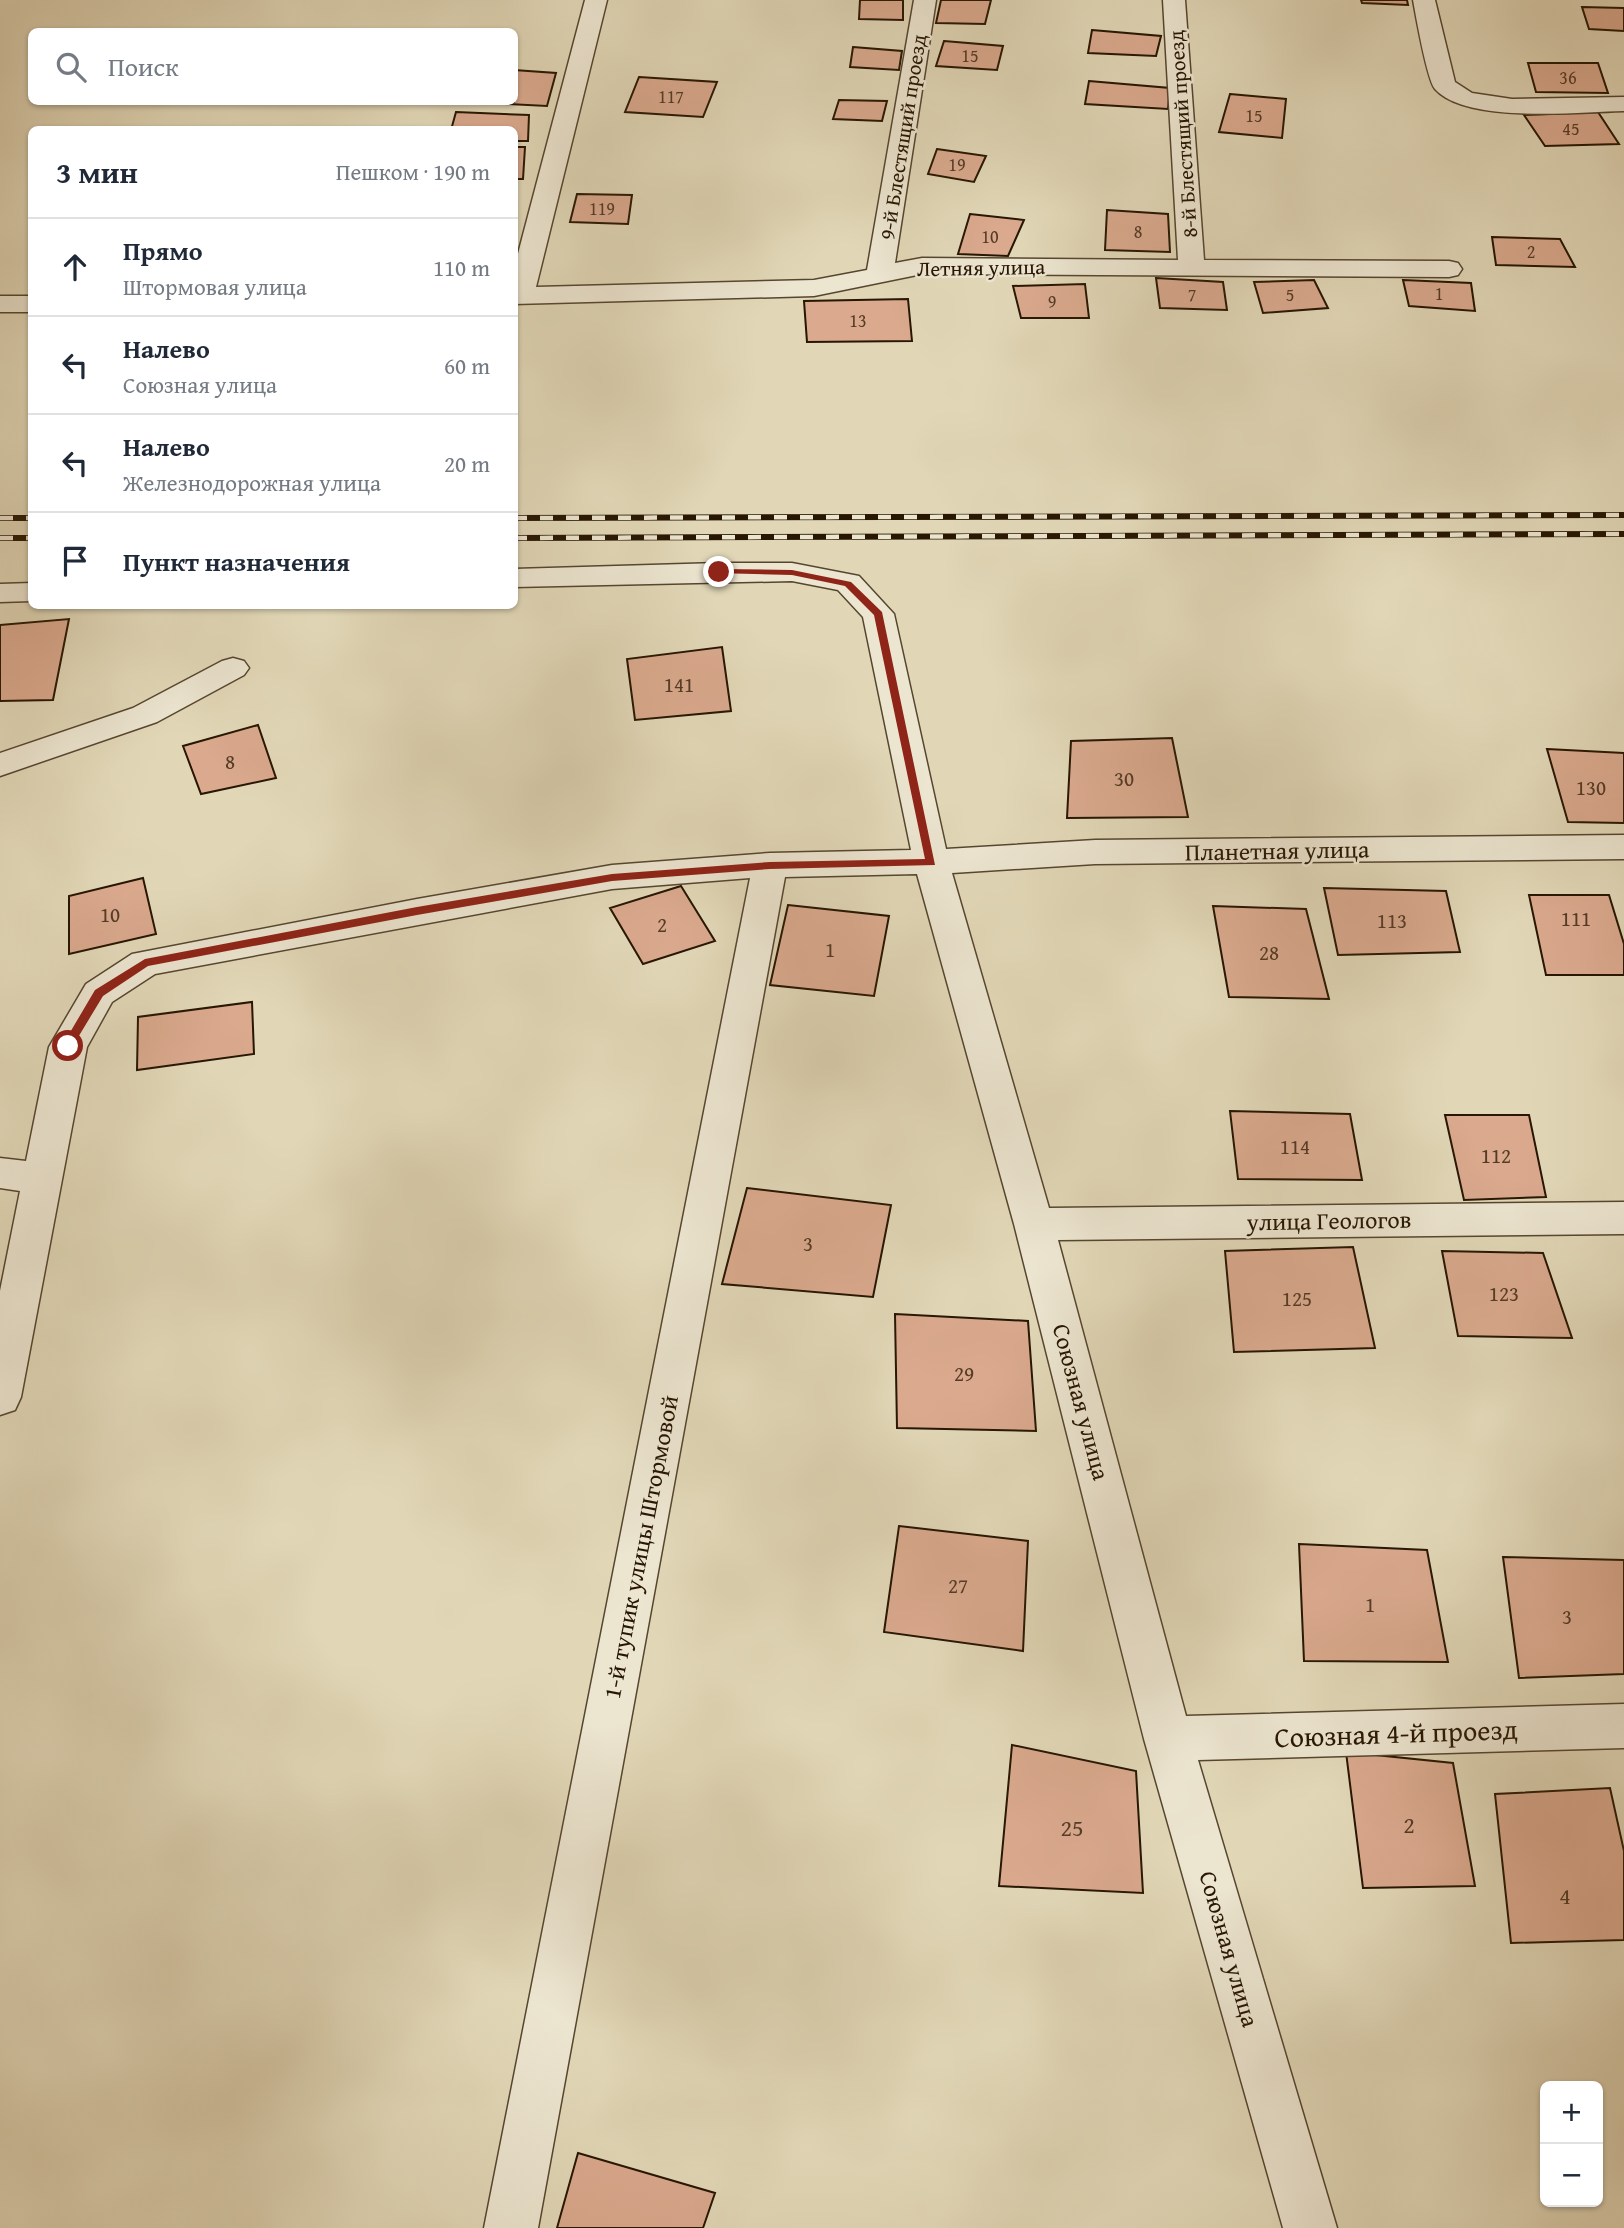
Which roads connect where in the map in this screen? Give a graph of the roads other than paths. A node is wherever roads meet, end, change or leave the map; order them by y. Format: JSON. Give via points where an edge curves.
{"nodes":[{"id":1,"x":596,"y":0,"type":"edge"},
{"id":2,"x":925,"y":0,"type":"edge"},
{"id":3,"x":1174,"y":0,"type":"edge"},
{"id":4,"x":1424,"y":0,"type":"edge"},
{"id":5,"x":1624,"y":104,"type":"edge"},
{"id":6,"x":1192,"y":268,"type":"junction"},
{"id":7,"x":1449,"y":269,"type":"dead end"},
{"id":8,"x":880,"y":273,"type":"junction"},
{"id":9,"x":518,"y":295,"type":"edge"},
{"id":10,"x":28,"y":303,"type":"edge"},
{"id":11,"x":0,"y":304,"type":"edge"},
{"id":12,"x":518,"y":578,"type":"edge"},
{"id":13,"x":28,"y":592,"type":"edge"},
{"id":14,"x":0,"y":593,"type":"edge"},
{"id":15,"x":233,"y":668,"type":"dead end"},
{"id":16,"x":0,"y":765,"type":"edge"},
{"id":17,"x":1624,"y":848,"type":"edge"},
{"id":18,"x":931,"y":863,"type":"junction"},
{"id":19,"x":770,"y":865,"type":"junction"},
{"id":20,"x":0,"y":1173,"type":"edge"},
{"id":21,"x":42,"y":1178,"type":"junction"},
{"id":22,"x":1624,"y":1218,"type":"edge"},
{"id":23,"x":1034,"y":1224,"type":"junction"},
{"id":24,"x":0,"y":1397,"type":"edge"},
{"id":25,"x":1624,"y":1727,"type":"edge"},
{"id":26,"x":1168,"y":1739,"type":"junction"},
{"id":27,"x":511,"y":2228,"type":"edge"},
{"id":28,"x":1310,"y":2228,"type":"edge"}],
"edges":[{"from":1,"to":9,"type":"street"},
{"from":2,"to":8,"type":"street","name":"9-й Блестящий проезд"},
{"from":3,"to":6,"type":"street","name":"8-й Блестящий проезд"},
{"from":4,"to":5,"type":"street","via":[[1444,85],[1465,99],[1512,106]]},
{"from":6,"to":7,"type":"street","name":"Летняя улица"},
{"from":6,"to":8,"type":"street","name":"Летняя улица","via":[[922,266]]},
{"from":8,"to":9,"type":"street","name":"Летняя улица","via":[[814,288]]},
{"from":10,"to":11,"type":"street"},
{"from":12,"to":18,"type":"street","name":"Союзная улица","via":[[792,572],[848,583],[878,614]]},
{"from":13,"to":14,"type":"street"},
{"from":15,"to":16,"type":"street","via":[[145,715]]},
{"from":17,"to":18,"type":"street","name":"Планетная улица","via":[[1095,852]]},
{"from":18,"to":19,"type":"street","name":"Планетная улица"},
{"from":18,"to":23,"type":"street","name":"Союзная улица"},
{"from":19,"to":21,"type":"street","name":"Планетная улица","via":[[612,877],[145,963],[99,993],[68,1046]]},
{"from":19,"to":27,"type":"street","name":"1-й тупик улицы Штормовой"},
{"from":20,"to":21,"type":"street"},
{"from":21,"to":24,"type":"street","name":"Планетная улица"},
{"from":22,"to":23,"type":"street","name":"улица Геологов"},
{"from":23,"to":26,"type":"street","name":"Союзная улица"},
{"from":25,"to":26,"type":"street","name":"Союзная 4-й проезд"},
{"from":26,"to":28,"type":"street","name":"Союзная улица"}]}
